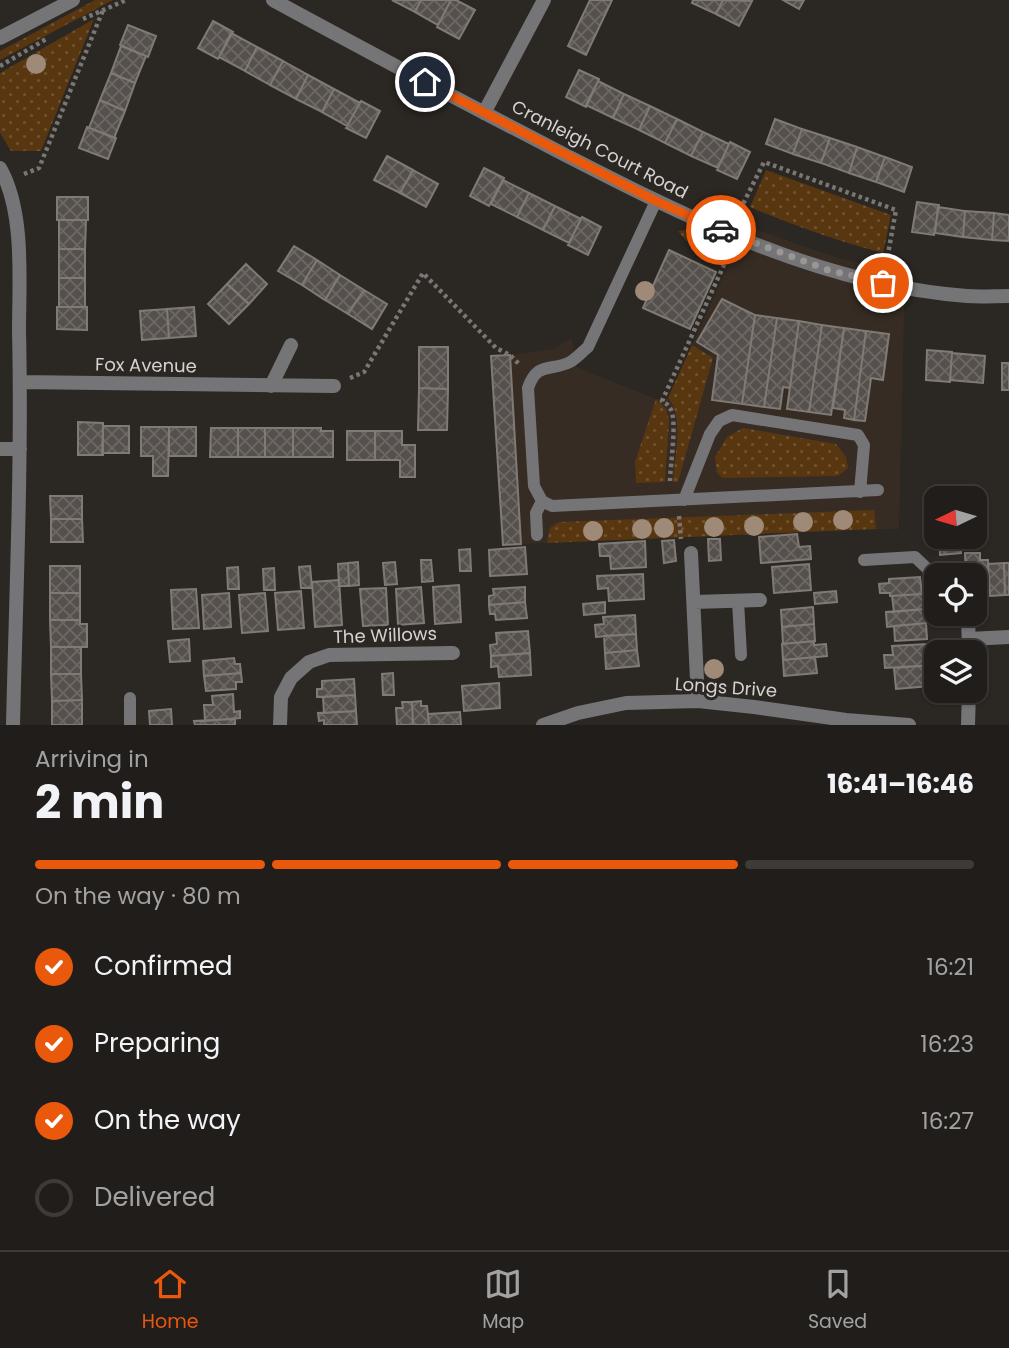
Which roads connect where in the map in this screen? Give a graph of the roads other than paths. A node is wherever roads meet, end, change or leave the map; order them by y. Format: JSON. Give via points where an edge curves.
{"nodes":[{"id":1,"x":273,"y":0,"type":"edge"},
{"id":2,"x":544,"y":0,"type":"edge"},
{"id":3,"x":65,"y":2,"type":"edge"},
{"id":4,"x":0,"y":38,"type":"edge"},
{"id":5,"x":484,"y":113,"type":"junction"},
{"id":6,"x":4,"y":175,"type":"edge"},
{"id":7,"x":656,"y":201,"type":"junction"},
{"id":8,"x":1009,"y":296,"type":"edge"},
{"id":9,"x":291,"y":345,"type":"dead end"},
{"id":10,"x":20,"y":382,"type":"junction"},
{"id":11,"x":271,"y":386,"type":"junction"},
{"id":12,"x":334,"y":386,"type":"road end"},
{"id":13,"x":0,"y":449,"type":"edge"},
{"id":14,"x":20,"y":449,"type":"junction"},
{"id":15,"x":878,"y":491,"type":"dead end"},
{"id":16,"x":860,"y":492,"type":"junction"},
{"id":17,"x":681,"y":500,"type":"junction"},
{"id":18,"x":542,"y":501,"type":"junction"},
{"id":19,"x":537,"y":535,"type":"dead end"},
{"id":20,"x":691,"y":553,"type":"road end"},
{"id":21,"x":864,"y":560,"type":"dead end"},
{"id":22,"x":924,"y":566,"type":"edge"},
{"id":23,"x":760,"y":600,"type":"dead end"},
{"id":24,"x":738,"y":601,"type":"junction"},
{"id":25,"x":694,"y":602,"type":"junction"},
{"id":26,"x":1009,"y":637,"type":"edge"},
{"id":27,"x":987,"y":642,"type":"edge"},
{"id":28,"x":453,"y":653,"type":"dead end"},
{"id":29,"x":741,"y":655,"type":"dead end"},
{"id":30,"x":130,"y":698,"type":"dead end"},
{"id":31,"x":698,"y":701,"type":"junction"},
{"id":32,"x":969,"y":703,"type":"edge"},
{"id":33,"x":13,"y":725,"type":"edge"},
{"id":34,"x":130,"y":725,"type":"edge"},
{"id":35,"x":280,"y":725,"type":"edge"},
{"id":36,"x":543,"y":725,"type":"edge"},
{"id":37,"x":909,"y":725,"type":"edge"},
{"id":38,"x":968,"y":725,"type":"edge"}],
"edges":[{"from":1,"to":5,"type":"street","name":"Cranleigh Court Road"},
{"from":2,"to":5,"type":"street"},
{"from":3,"to":4,"type":"street"},
{"from":5,"to":7,"type":"street","name":"Cranleigh Court Road"},
{"from":6,"to":10,"type":"street","via":[[18,228]]},
{"from":7,"to":8,"type":"street","name":"Cranleigh Court Road","via":[[828,270],[906,288]]},
{"from":7,"to":18,"type":"lane","via":[[588,348],[569,362],[532,377],[528,388],[534,486]]},
{"from":9,"to":11,"type":"street"},
{"from":10,"to":11,"type":"street","name":"Fox Avenue"},
{"from":10,"to":14,"type":"street"},
{"from":11,"to":12,"type":"street","name":"Fox Avenue"},
{"from":13,"to":14,"type":"street"},
{"from":14,"to":33,"type":"street"},
{"from":15,"to":16,"type":"lane"},
{"from":16,"to":17,"type":"lane"},
{"from":16,"to":17,"type":"lane","via":[[864,445],[858,435],[732,415],[719,421],[710,434]]},
{"from":17,"to":18,"type":"lane","via":[[552,506]]},
{"from":18,"to":19,"type":"lane","via":[[536,513]]},
{"from":20,"to":25,"type":"street"},
{"from":21,"to":22,"type":"lane","via":[[915,557]]},
{"from":23,"to":24,"type":"street"},
{"from":24,"to":25,"type":"street"},
{"from":24,"to":29,"type":"lane"},
{"from":25,"to":31,"type":"street"},
{"from":26,"to":27,"type":"street"},
{"from":28,"to":35,"type":"street","name":"The Willows","via":[[329,655],[309,662],[291,678],[281,697]]},
{"from":30,"to":34,"type":"lane"},
{"from":31,"to":36,"type":"street","name":"Longs Drive","via":[[626,703]]},
{"from":31,"to":37,"type":"street","name":"Longs Drive"},
{"from":32,"to":38,"type":"street"}]}
